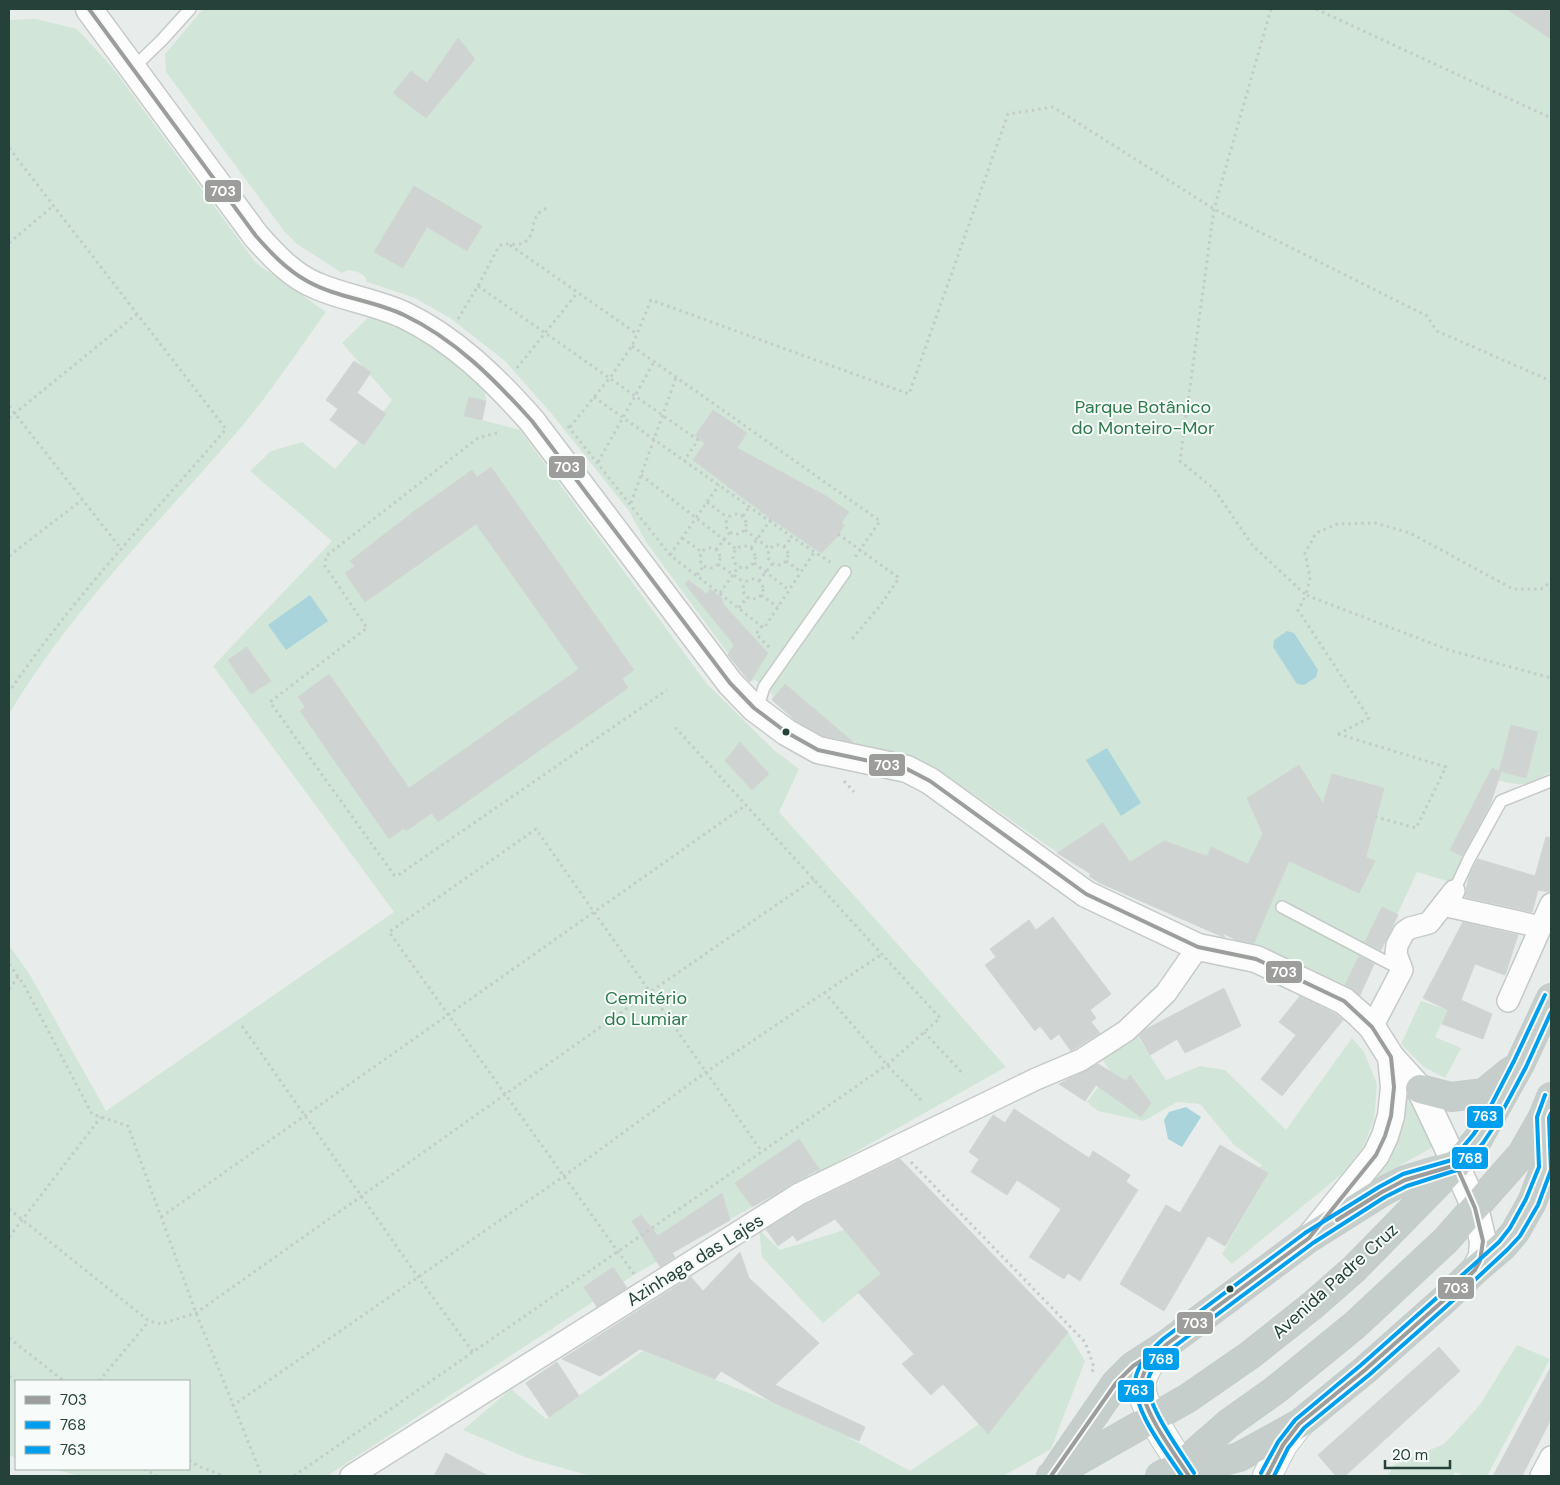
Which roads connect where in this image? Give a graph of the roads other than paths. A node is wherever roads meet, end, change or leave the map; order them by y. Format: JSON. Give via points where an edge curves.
{"nodes":[{"id":1,"x":89,"y":9,"type":"edge"},
{"id":2,"x":190,"y":9,"type":"edge"},
{"id":3,"x":133,"y":68,"type":"junction"},
{"id":4,"x":845,"y":572,"type":"road end"},
{"id":5,"x":754,"y":708,"type":"junction"},
{"id":6,"x":1551,"y":781,"type":"edge"},
{"id":7,"x":1448,"y":898,"type":"junction"},
{"id":8,"x":1551,"y":904,"type":"edge"},
{"id":9,"x":1282,"y":907,"type":"dead end"},
{"id":10,"x":1541,"y":927,"type":"junction"},
{"id":11,"x":1198,"y":946,"type":"junction"},
{"id":12,"x":1402,"y":970,"type":"junction"},
{"id":13,"x":1508,"y":1001,"type":"dead end"},
{"id":14,"x":1548,"y":1005,"type":"edge"},
{"id":15,"x":1372,"y":1027,"type":"junction"},
{"id":16,"x":1391,"y":1057,"type":"junction"},
{"id":17,"x":1520,"y":1064,"type":"junction"},
{"id":18,"x":1420,"y":1089,"type":"junction"},
{"id":19,"x":1547,"y":1107,"type":"edge"},
{"id":20,"x":1548,"y":1164,"type":"edge"},
{"id":21,"x":1456,"y":1165,"type":"junction"},
{"id":22,"x":1475,"y":1208,"type":"junction"},
{"id":23,"x":1309,"y":1238,"type":"junction"},
{"id":24,"x":1475,"y":1270,"type":"junction"},
{"id":25,"x":1167,"y":1344,"type":"junction"},
{"id":26,"x":1153,"y":1418,"type":"junction"},
{"id":27,"x":1299,"y":1424,"type":"junction"},
{"id":28,"x":1551,"y":1457,"type":"edge"},
{"id":29,"x":1177,"y":1472,"type":"edge"},
{"id":30,"x":351,"y":1476,"type":"edge"},
{"id":31,"x":1052,"y":1476,"type":"edge"},
{"id":32,"x":1267,"y":1476,"type":"edge"},
{"id":33,"x":1541,"y":1476,"type":"edge"}],
"edges":[{"from":1,"to":3,"type":"street"},
{"from":2,"to":3,"type":"lane"},
{"from":3,"to":5,"type":"street","via":[[274,256],[316,286],[403,314],[438,335],[491,377],[532,421],[730,683]]},
{"from":4,"to":5,"type":"lane","via":[[764,687]]},
{"from":5,"to":11,"type":"street","via":[[786,732],[818,750],[907,769],[930,781],[1086,894]]},
{"from":6,"to":7,"type":"lane","via":[[1501,801]]},
{"from":7,"to":10,"type":"street"},
{"from":7,"to":12,"type":"street","via":[[1429,923],[1404,932],[1396,954]]},
{"from":8,"to":10,"type":"street"},
{"from":9,"to":12,"type":"lane"},
{"from":10,"to":13,"type":"street"},
{"from":11,"to":15,"type":"street","via":[[1256,959],[1344,1001]]},
{"from":11,"to":30,"type":"street","name":"Azinhaga das Lajes","via":[[1166,993],[1126,1030],[1081,1060],[799,1194]]},
{"from":12,"to":15,"type":"street"},
{"from":14,"to":17,"type":"highway","name":"Avenida Padre Cruz"},
{"from":15,"to":16,"type":"street"},
{"from":16,"to":18,"type":"street"},
{"from":16,"to":23,"type":"street","via":[[1394,1087],[1385,1136],[1376,1155]]},
{"from":17,"to":18,"type":"highway","via":[[1484,1093],[1451,1097]]},
{"from":17,"to":21,"type":"highway","name":"Avenida Padre Cruz","via":[[1478,1138]]},
{"from":18,"to":21,"type":"street"},
{"from":19,"to":20,"type":"highway"},
{"from":19,"to":22,"type":"highway","via":[[1522,1154]]},
{"from":20,"to":24,"type":"highway","via":[[1515,1232]]},
{"from":21,"to":22,"type":"street"},
{"from":21,"to":23,"type":"highway","via":[[1405,1180]]},
{"from":21,"to":26,"type":"highway","name":"Avenida Padre Cruz","via":[[1354,1268],[1312,1305],[1250,1355]]},
{"from":22,"to":24,"type":"street","via":[[1483,1241],[1482,1256]]},
{"from":22,"to":29,"type":"highway","via":[[1446,1240],[1355,1325],[1229,1423]]},
{"from":23,"to":25,"type":"highway"},
{"from":24,"to":27,"type":"highway","via":[[1372,1364]]},
{"from":25,"to":26,"type":"main road","via":[[1151,1361],[1142,1380],[1142,1395]]},
{"from":25,"to":31,"type":"highway","via":[[1123,1374]]},
{"from":26,"to":29,"type":"main road"},
{"from":26,"to":31,"type":"highway","name":"Avenida Padre Cruz"},
{"from":27,"to":29,"type":"highway","via":[[1240,1457]]},
{"from":27,"to":32,"type":"main road","via":[[1283,1445]]},
{"from":28,"to":33,"type":"street"}]}
